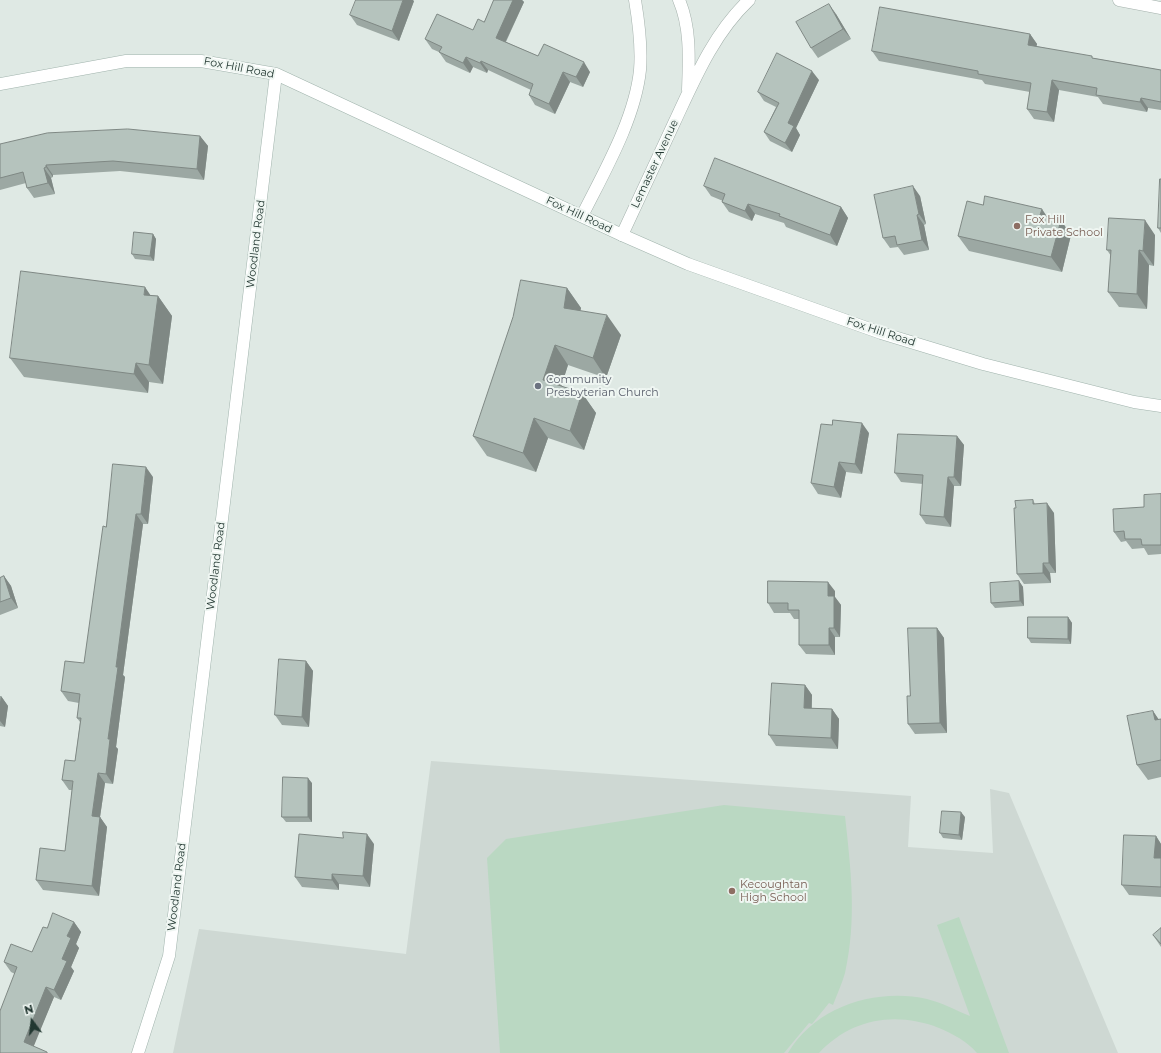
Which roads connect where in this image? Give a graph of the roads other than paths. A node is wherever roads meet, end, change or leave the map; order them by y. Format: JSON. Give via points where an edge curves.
{"nodes":[{"id":1,"x":635,"y":0,"type":"edge"},
{"id":2,"x":679,"y":0,"type":"edge"},
{"id":3,"x":749,"y":0,"type":"edge"},
{"id":4,"x":1119,"y":0,"type":"edge"},
{"id":5,"x":1135,"y":1,"type":"edge"},
{"id":6,"x":1161,"y":8,"type":"edge"},
{"id":7,"x":276,"y":74,"type":"junction"},
{"id":8,"x":0,"y":84,"type":"edge"},
{"id":9,"x":688,"y":93,"type":"junction"},
{"id":10,"x":582,"y":216,"type":"junction"},
{"id":11,"x":622,"y":235,"type":"junction"},
{"id":12,"x":1161,"y":406,"type":"edge"},
{"id":13,"x":138,"y":1053,"type":"edge"}],
"edges":[{"from":1,"to":10,"type":"main road","via":[[641,54],[635,94],[608,165]]},
{"from":2,"to":9,"type":"main road","name":"Lemaster Avenue","via":[[689,52]]},
{"from":3,"to":9,"type":"main road","name":"Lemaster Avenue","via":[[714,42]]},
{"from":4,"to":5,"type":"main road"},
{"from":5,"to":6,"type":"main road"},
{"from":7,"to":8,"type":"main road","name":"Fox Hill Road","via":[[201,61],[126,61]]},
{"from":7,"to":10,"type":"main road","name":"Fox Hill Road"},
{"from":7,"to":13,"type":"main road","name":"Woodland Road","via":[[169,956]]},
{"from":9,"to":11,"type":"main road","name":"Lemaster Avenue"},
{"from":10,"to":11,"type":"main road","name":"Fox Hill Road"},
{"from":11,"to":12,"type":"main road","name":"Fox Hill Road","via":[[688,264],[881,333],[983,364],[1134,402]]}]}
